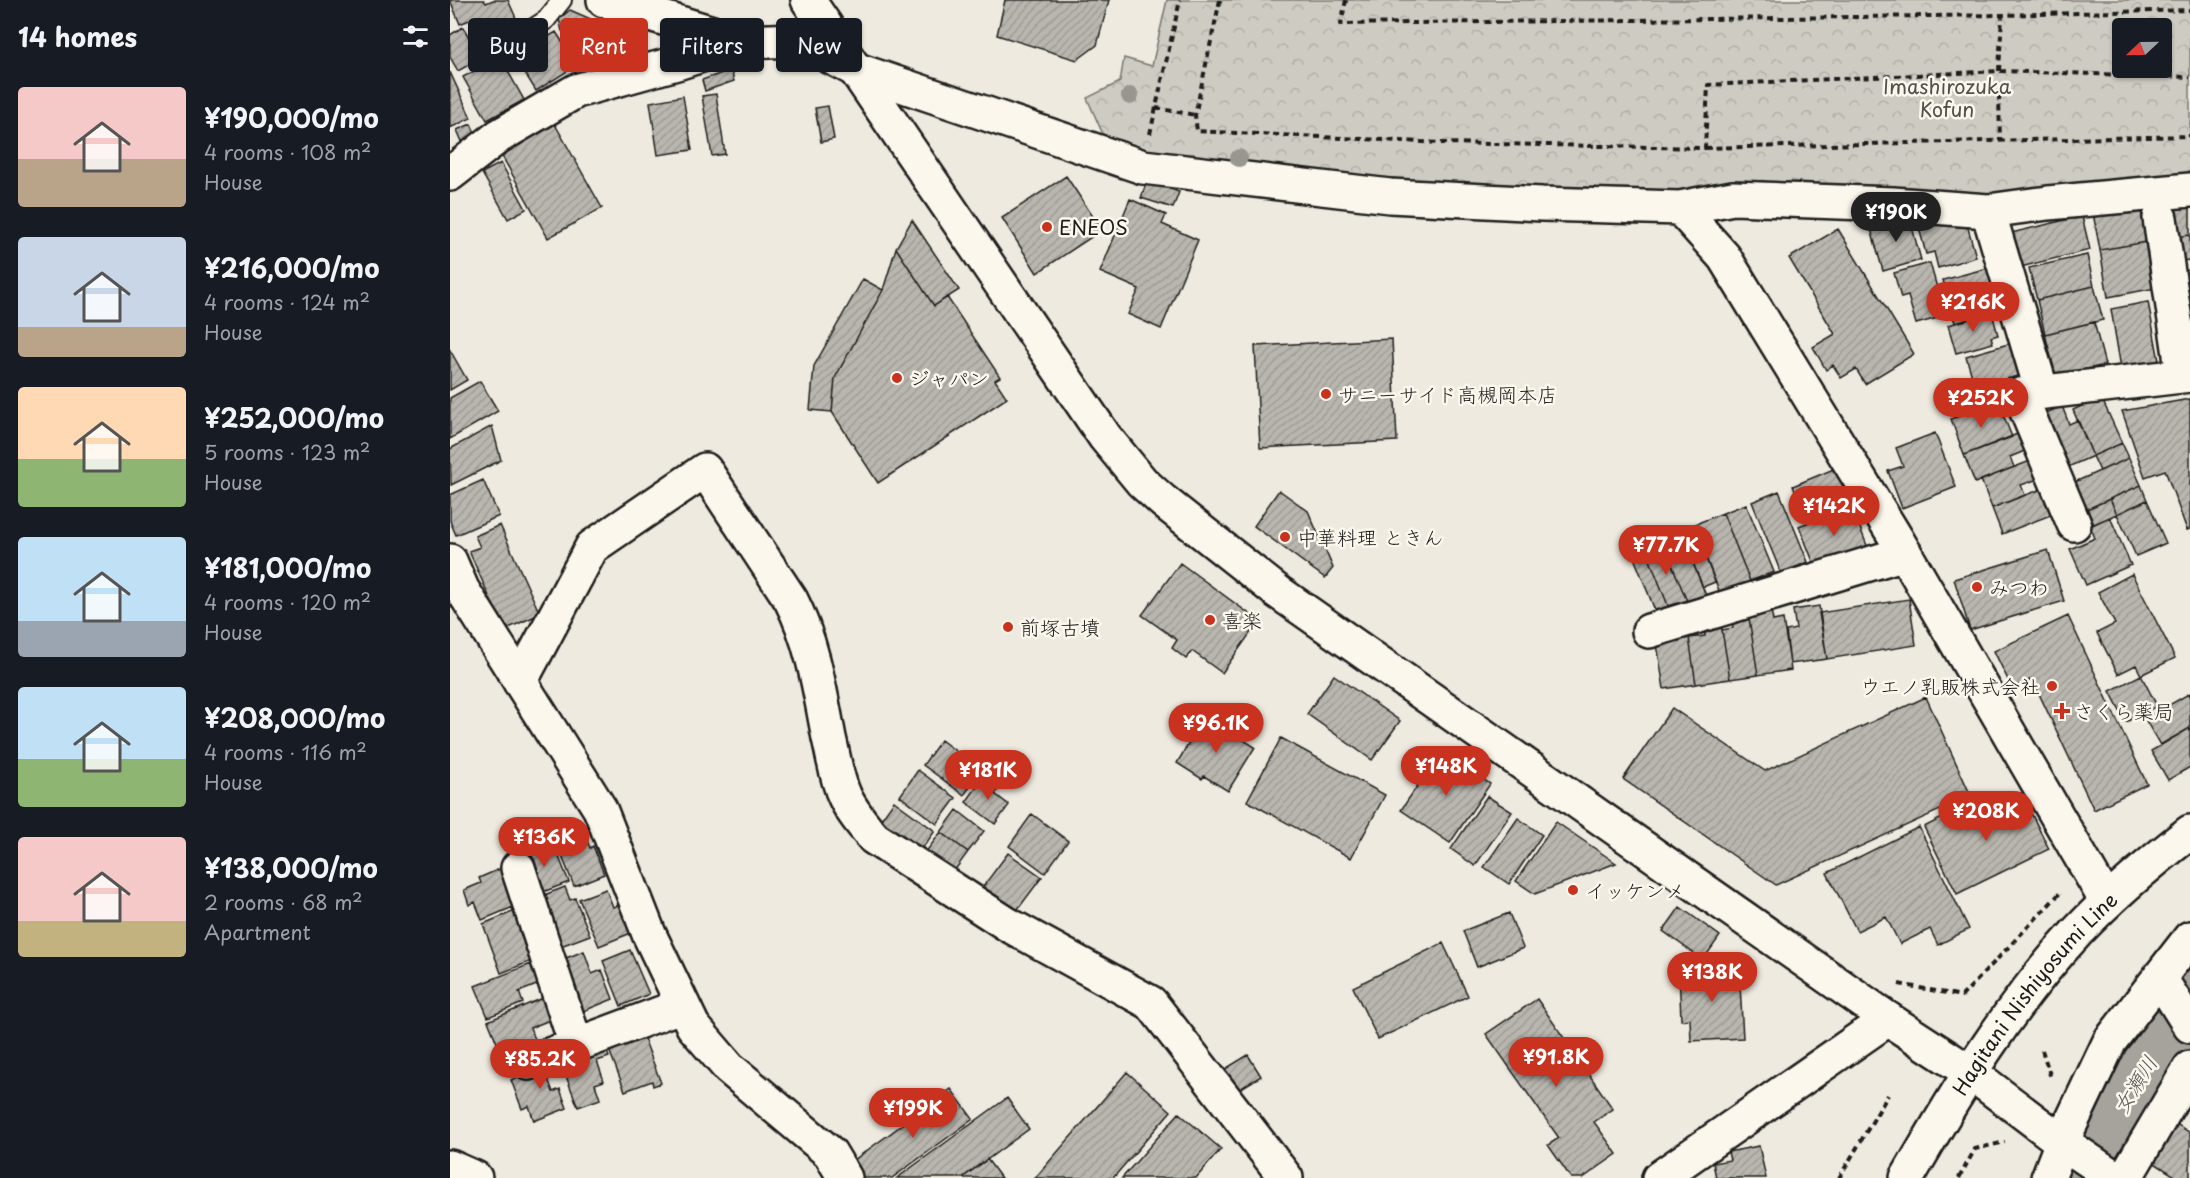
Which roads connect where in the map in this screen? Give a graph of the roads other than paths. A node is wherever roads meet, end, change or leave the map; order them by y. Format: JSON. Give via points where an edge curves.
{"nodes":[{"id":1,"x":562,"y":0,"type":"edge"},
{"id":2,"x":808,"y":0,"type":"edge"},
{"id":3,"x":616,"y":2,"type":"edge"},
{"id":4,"x":548,"y":18,"type":"edge"},
{"id":5,"x":666,"y":18,"type":"edge"},
{"id":6,"x":820,"y":18,"type":"edge"},
{"id":7,"x":660,"y":68,"type":"edge"},
{"id":8,"x":856,"y":72,"type":"edge"},
{"id":9,"x":862,"y":72,"type":"edge"},
{"id":10,"x":450,"y":174,"type":"edge"},
{"id":11,"x":2190,"y":190,"type":"edge"},
{"id":12,"x":1680,"y":208,"type":"junction"},
{"id":13,"x":1988,"y":211,"type":"junction"},
{"id":14,"x":2160,"y":218,"type":"dead end"},
{"id":15,"x":2187,"y":375,"type":"edge"},
{"id":16,"x":2042,"y":392,"type":"junction"},
{"id":17,"x":2074,"y":524,"type":"dead end"},
{"id":18,"x":1905,"y":553,"type":"junction"},
{"id":19,"x":450,"y":561,"type":"edge"},
{"id":20,"x":1649,"y":631,"type":"dead end"},
{"id":21,"x":520,"y":682,"type":"junction"},
{"id":22,"x":2190,"y":832,"type":"edge"},
{"id":23,"x":518,"y":868,"type":"dead end"},
{"id":24,"x":2107,"y":902,"type":"junction"},
{"id":25,"x":2190,"y":938,"type":"edge"},
{"id":26,"x":2160,"y":978,"type":"junction"},
{"id":27,"x":683,"y":1005,"type":"junction"},
{"id":28,"x":1888,"y":1019,"type":"junction"},
{"id":29,"x":2190,"y":1026,"type":"edge"},
{"id":30,"x":576,"y":1045,"type":"junction"},
{"id":31,"x":528,"y":1063,"type":"dead end"},
{"id":32,"x":2190,"y":1068,"type":"edge"},
{"id":33,"x":1971,"y":1073,"type":"junction"},
{"id":34,"x":2067,"y":1145,"type":"junction"},
{"id":35,"x":450,"y":1167,"type":"edge"},
{"id":36,"x":2117,"y":1177,"type":"edge"},
{"id":37,"x":475,"y":1178,"type":"edge"},
{"id":38,"x":845,"y":1178,"type":"edge"},
{"id":39,"x":1286,"y":1178,"type":"edge"},
{"id":40,"x":1659,"y":1178,"type":"edge"},
{"id":41,"x":1907,"y":1178,"type":"edge"},
{"id":42,"x":2048,"y":1178,"type":"edge"}],
"edges":[{"from":1,"to":4,"type":"lane"},
{"from":2,"to":6,"type":"street"},
{"from":3,"to":5,"type":"street"},
{"from":7,"to":10,"type":"street","via":[[576,91],[499,136]]},
{"from":8,"to":28,"type":"street","via":[[1105,437],[1142,482],[1278,592]]},
{"from":9,"to":12,"type":"street","via":[[1143,167],[1390,196]]},
{"from":11,"to":13,"type":"street"},
{"from":12,"to":13,"type":"street","via":[[1733,198]]},
{"from":12,"to":18,"type":"street","via":[[1724,257]]},
{"from":13,"to":16,"type":"street"},
{"from":14,"to":15,"type":"street"},
{"from":15,"to":16,"type":"street"},
{"from":16,"to":17,"type":"street","via":[[2020,395]]},
{"from":18,"to":20,"type":"street"},
{"from":18,"to":24,"type":"street"},
{"from":19,"to":21,"type":"street","via":[[462,589]]},
{"from":21,"to":27,"type":"street","via":[[600,809],[649,934]]},
{"from":21,"to":39,"type":"street","via":[[592,547],[705,470],[800,618],[813,656],[835,772],[858,819],[874,838],[1007,924],[1150,1003]]},
{"from":22,"to":24,"type":"street","name":"Hagitani Nishiyosumi Line"},
{"from":23,"to":30,"type":"street"},
{"from":24,"to":33,"type":"street","name":"Hagitani Nishiyosumi Line","via":[[2026,992]]},
{"from":25,"to":26,"type":"street"},
{"from":26,"to":29,"type":"street"},
{"from":26,"to":34,"type":"street","via":[[2110,1041]]},
{"from":27,"to":30,"type":"street"},
{"from":27,"to":38,"type":"street","via":[[693,1026],[729,1068],[830,1153]]},
{"from":28,"to":33,"type":"street"},
{"from":28,"to":40,"type":"street"},
{"from":30,"to":31,"type":"street"},
{"from":32,"to":36,"type":"street"},
{"from":33,"to":34,"type":"street"},
{"from":33,"to":41,"type":"street","name":"Hagitani Nishiyosumi Line"},
{"from":34,"to":36,"type":"street"},
{"from":34,"to":42,"type":"street"},
{"from":35,"to":37,"type":"street"}]}
